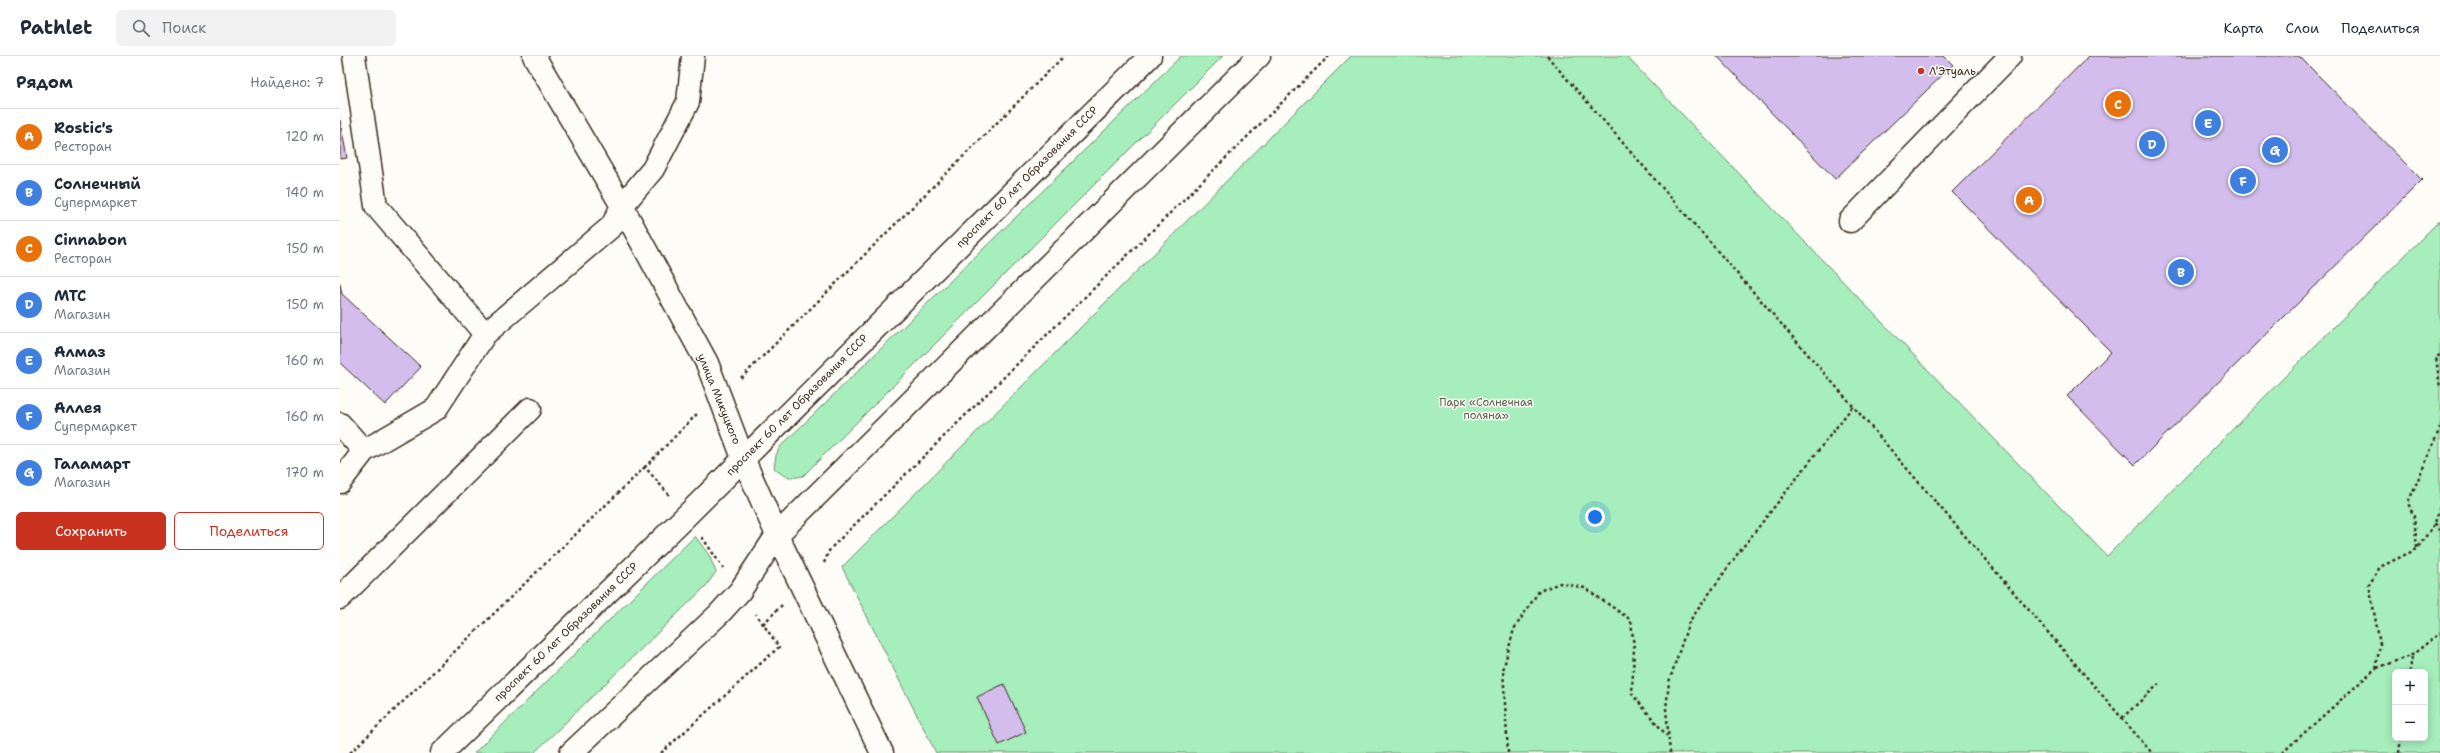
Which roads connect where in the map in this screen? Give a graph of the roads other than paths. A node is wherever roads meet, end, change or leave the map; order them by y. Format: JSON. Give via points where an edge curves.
{"nodes":[{"id":1,"x":354,"y":56,"type":"edge"},
{"id":2,"x":534,"y":56,"type":"edge"},
{"id":3,"x":693,"y":56,"type":"edge"},
{"id":4,"x":1150,"y":56,"type":"edge"},
{"id":5,"x":1259,"y":56,"type":"edge"},
{"id":6,"x":2010,"y":56,"type":"edge"},
{"id":7,"x":622,"y":206,"type":"junction"},
{"id":8,"x":1850,"y":221,"type":"dead end"},
{"id":9,"x":485,"y":334,"type":"junction"},
{"id":10,"x":530,"y":410,"type":"dead end"},
{"id":11,"x":340,"y":424,"type":"edge"},
{"id":12,"x":364,"y":451,"type":"junction"},
{"id":13,"x":743,"y":458,"type":"junction"},
{"id":14,"x":340,"y":482,"type":"edge"},
{"id":15,"x":777,"y":535,"type":"junction"},
{"id":16,"x":340,"y":598,"type":"edge"},
{"id":17,"x":442,"y":753,"type":"edge"},
{"id":18,"x":571,"y":753,"type":"edge"},
{"id":19,"x":882,"y":753,"type":"edge"}],
"edges":[{"from":1,"to":9,"type":"main road","via":[[376,206]]},
{"from":2,"to":7,"type":"main road","name":"улица Микуцкого"},
{"from":3,"to":7,"type":"main road","via":[[688,102],[653,169]]},
{"from":4,"to":13,"type":"main road","name":"проспект 60 лет Образования СССР"},
{"from":5,"to":15,"type":"main road"},
{"from":6,"to":8,"type":"main road"},
{"from":7,"to":9,"type":"main road","via":[[612,226]]},
{"from":7,"to":13,"type":"main road","name":"улица Микуцкого","via":[[707,363]]},
{"from":9,"to":12,"type":"main road","via":[[436,409]]},
{"from":10,"to":16,"type":"main road"},
{"from":11,"to":12,"type":"main road"},
{"from":12,"to":14,"type":"main road"},
{"from":13,"to":15,"type":"main road","name":"улица Микуцкого"},
{"from":13,"to":17,"type":"main road","name":"проспект 60 лет Образования СССР"},
{"from":15,"to":18,"type":"main road","via":[[740,591],[719,614]]},
{"from":15,"to":19,"type":"main road","name":"улица Микуцкого"}]}
